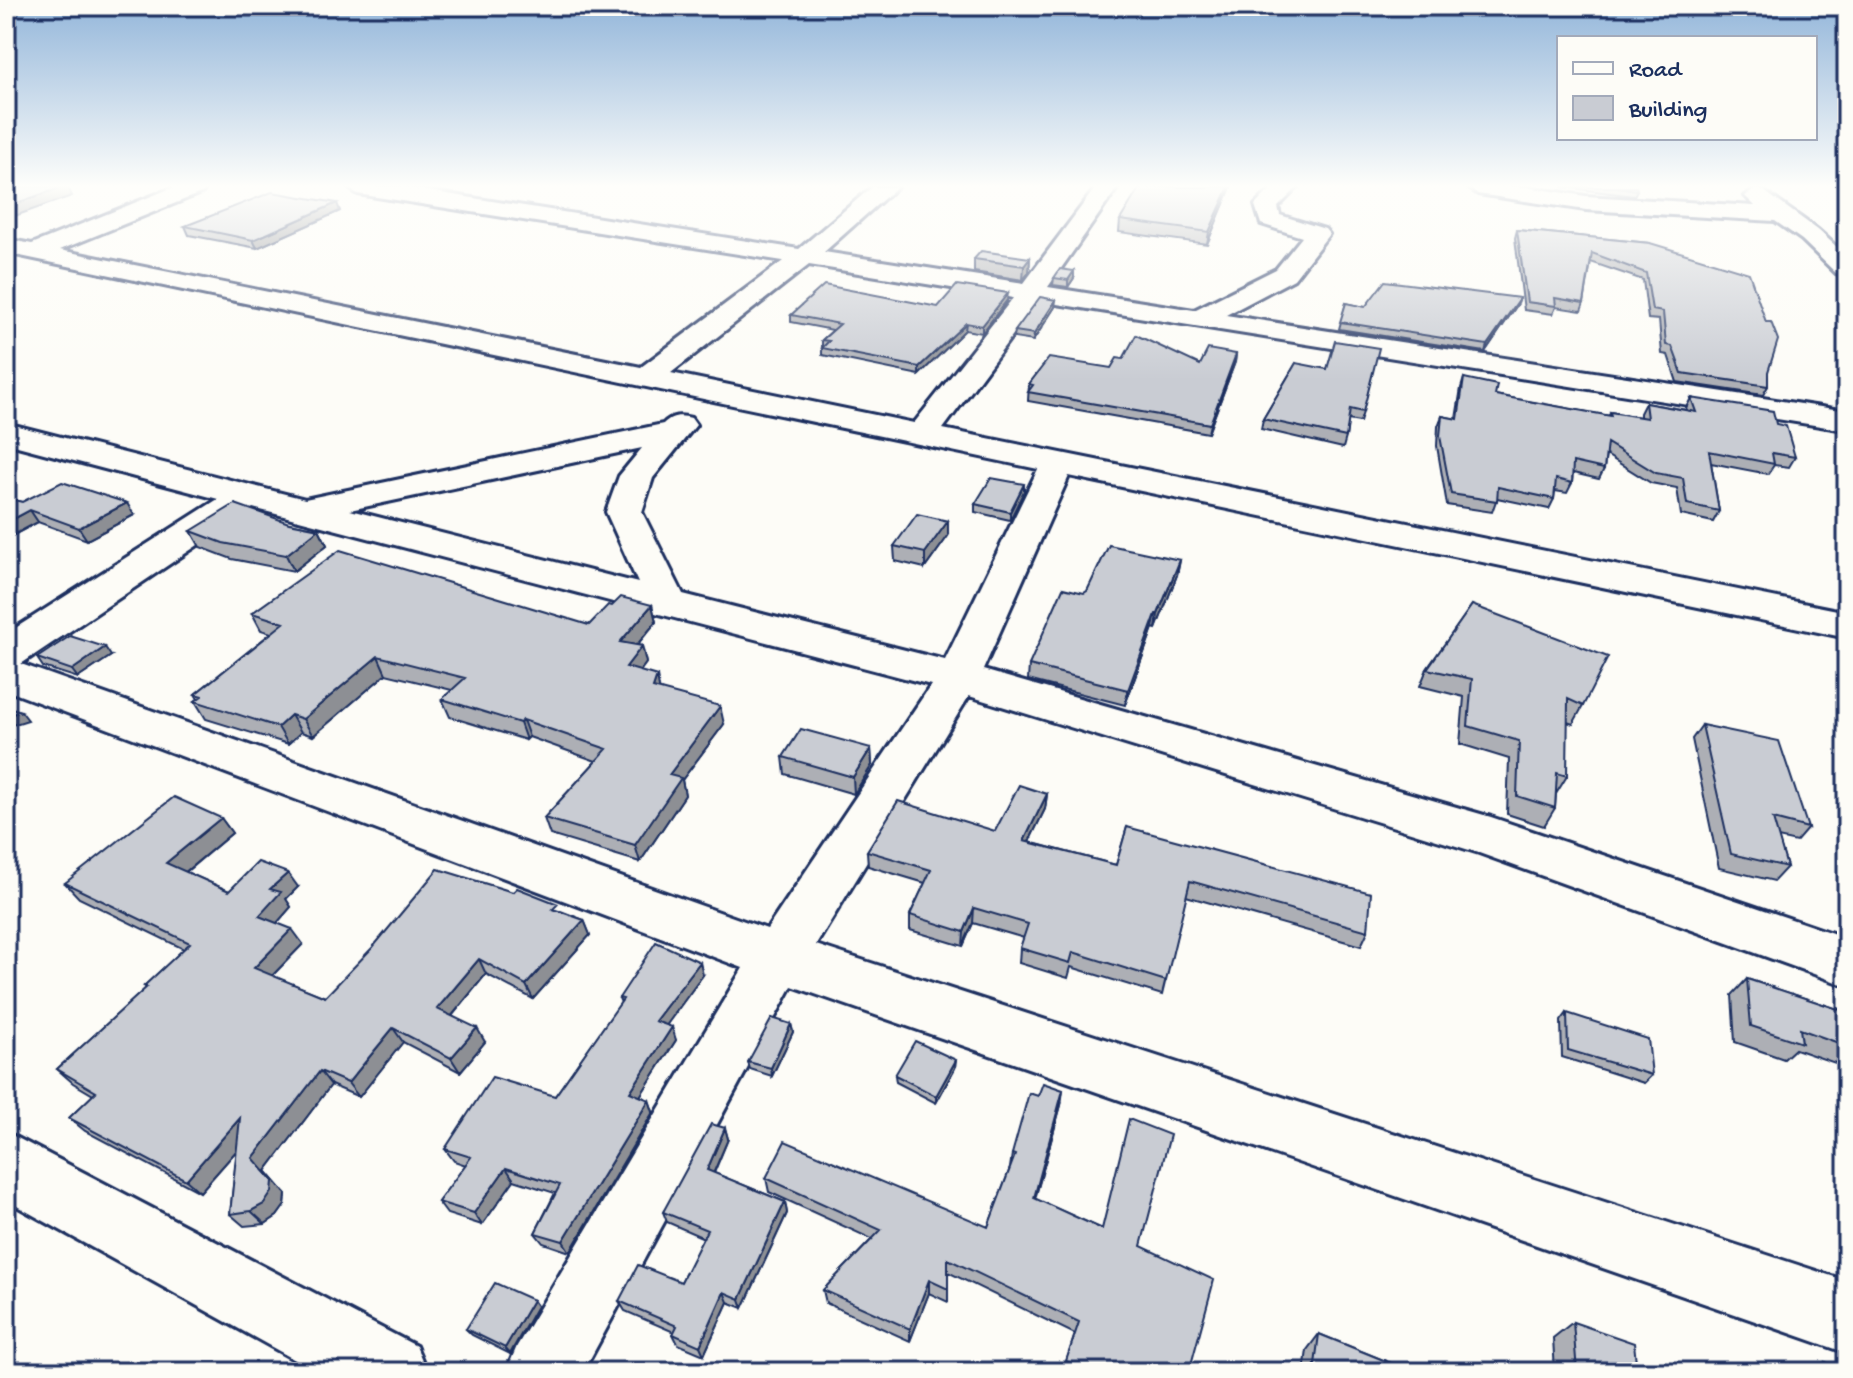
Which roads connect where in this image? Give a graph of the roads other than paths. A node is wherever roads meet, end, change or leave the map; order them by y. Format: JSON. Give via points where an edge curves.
{"nodes":[{"id":1,"x":775,"y":251,"type":"edge"},
{"id":2,"x":811,"y":251,"type":"edge"},
{"id":3,"x":1061,"y":251,"type":"edge"},
{"id":4,"x":1303,"y":251,"type":"edge"},
{"id":5,"x":1827,"y":251,"type":"edge"},
{"id":6,"x":805,"y":256,"type":"junction"},
{"id":7,"x":19,"y":258,"type":"edge"},
{"id":8,"x":1847,"y":270,"type":"edge"},
{"id":9,"x":1032,"y":291,"type":"junction"},
{"id":10,"x":1199,"y":318,"type":"junction"},
{"id":11,"x":646,"y":378,"type":"junction"},
{"id":12,"x":717,"y":393,"type":"junction"},
{"id":13,"x":1844,"y":415,"type":"edge"},
{"id":14,"x":672,"y":432,"type":"junction"},
{"id":15,"x":6,"y":433,"type":"edge"},
{"id":16,"x":921,"y":435,"type":"junction"},
{"id":17,"x":1058,"y":463,"type":"junction"},
{"id":18,"x":248,"y":495,"type":"junction"},
{"id":19,"x":303,"y":509,"type":"junction"},
{"id":20,"x":667,"y":603,"type":"junction"},
{"id":21,"x":1847,"y":625,"type":"edge"},
{"id":22,"x":6,"y":654,"type":"edge"},
{"id":23,"x":6,"y":674,"type":"edge"},
{"id":24,"x":958,"y":678,"type":"junction"},
{"id":25,"x":779,"y":957,"type":"junction"},
{"id":26,"x":1847,"y":962,"type":"edge"},
{"id":27,"x":6,"y":1164,"type":"edge"},
{"id":28,"x":1847,"y":1317,"type":"edge"},
{"id":29,"x":390,"y":1372,"type":"edge"},
{"id":30,"x":543,"y":1372,"type":"edge"}],
"edges":[{"from":1,"to":6,"type":"street"},
{"from":2,"to":6,"type":"street"},
{"from":3,"to":9,"type":"street"},
{"from":4,"to":10,"type":"street","via":[[1285,274]]},
{"from":5,"to":8,"type":"street"},
{"from":6,"to":9,"type":"street"},
{"from":6,"to":11,"type":"street"},
{"from":7,"to":11,"type":"street","via":[[67,259]]},
{"from":9,"to":10,"type":"street"},
{"from":9,"to":16,"type":"street"},
{"from":10,"to":13,"type":"street"},
{"from":11,"to":12,"type":"street"},
{"from":12,"to":14,"type":"street"},
{"from":12,"to":16,"type":"street"},
{"from":14,"to":19,"type":"street"},
{"from":14,"to":20,"type":"street","via":[[636,476],[624,512]]},
{"from":15,"to":18,"type":"street"},
{"from":16,"to":17,"type":"street"},
{"from":17,"to":21,"type":"street"},
{"from":17,"to":24,"type":"street"},
{"from":18,"to":19,"type":"street"},
{"from":18,"to":22,"type":"street"},
{"from":19,"to":20,"type":"street"},
{"from":20,"to":24,"type":"street"},
{"from":23,"to":25,"type":"street"},
{"from":24,"to":25,"type":"street"},
{"from":24,"to":26,"type":"street","via":[[1491,837]]},
{"from":25,"to":28,"type":"street"},
{"from":25,"to":30,"type":"street"},
{"from":27,"to":29,"type":"street"}]}
